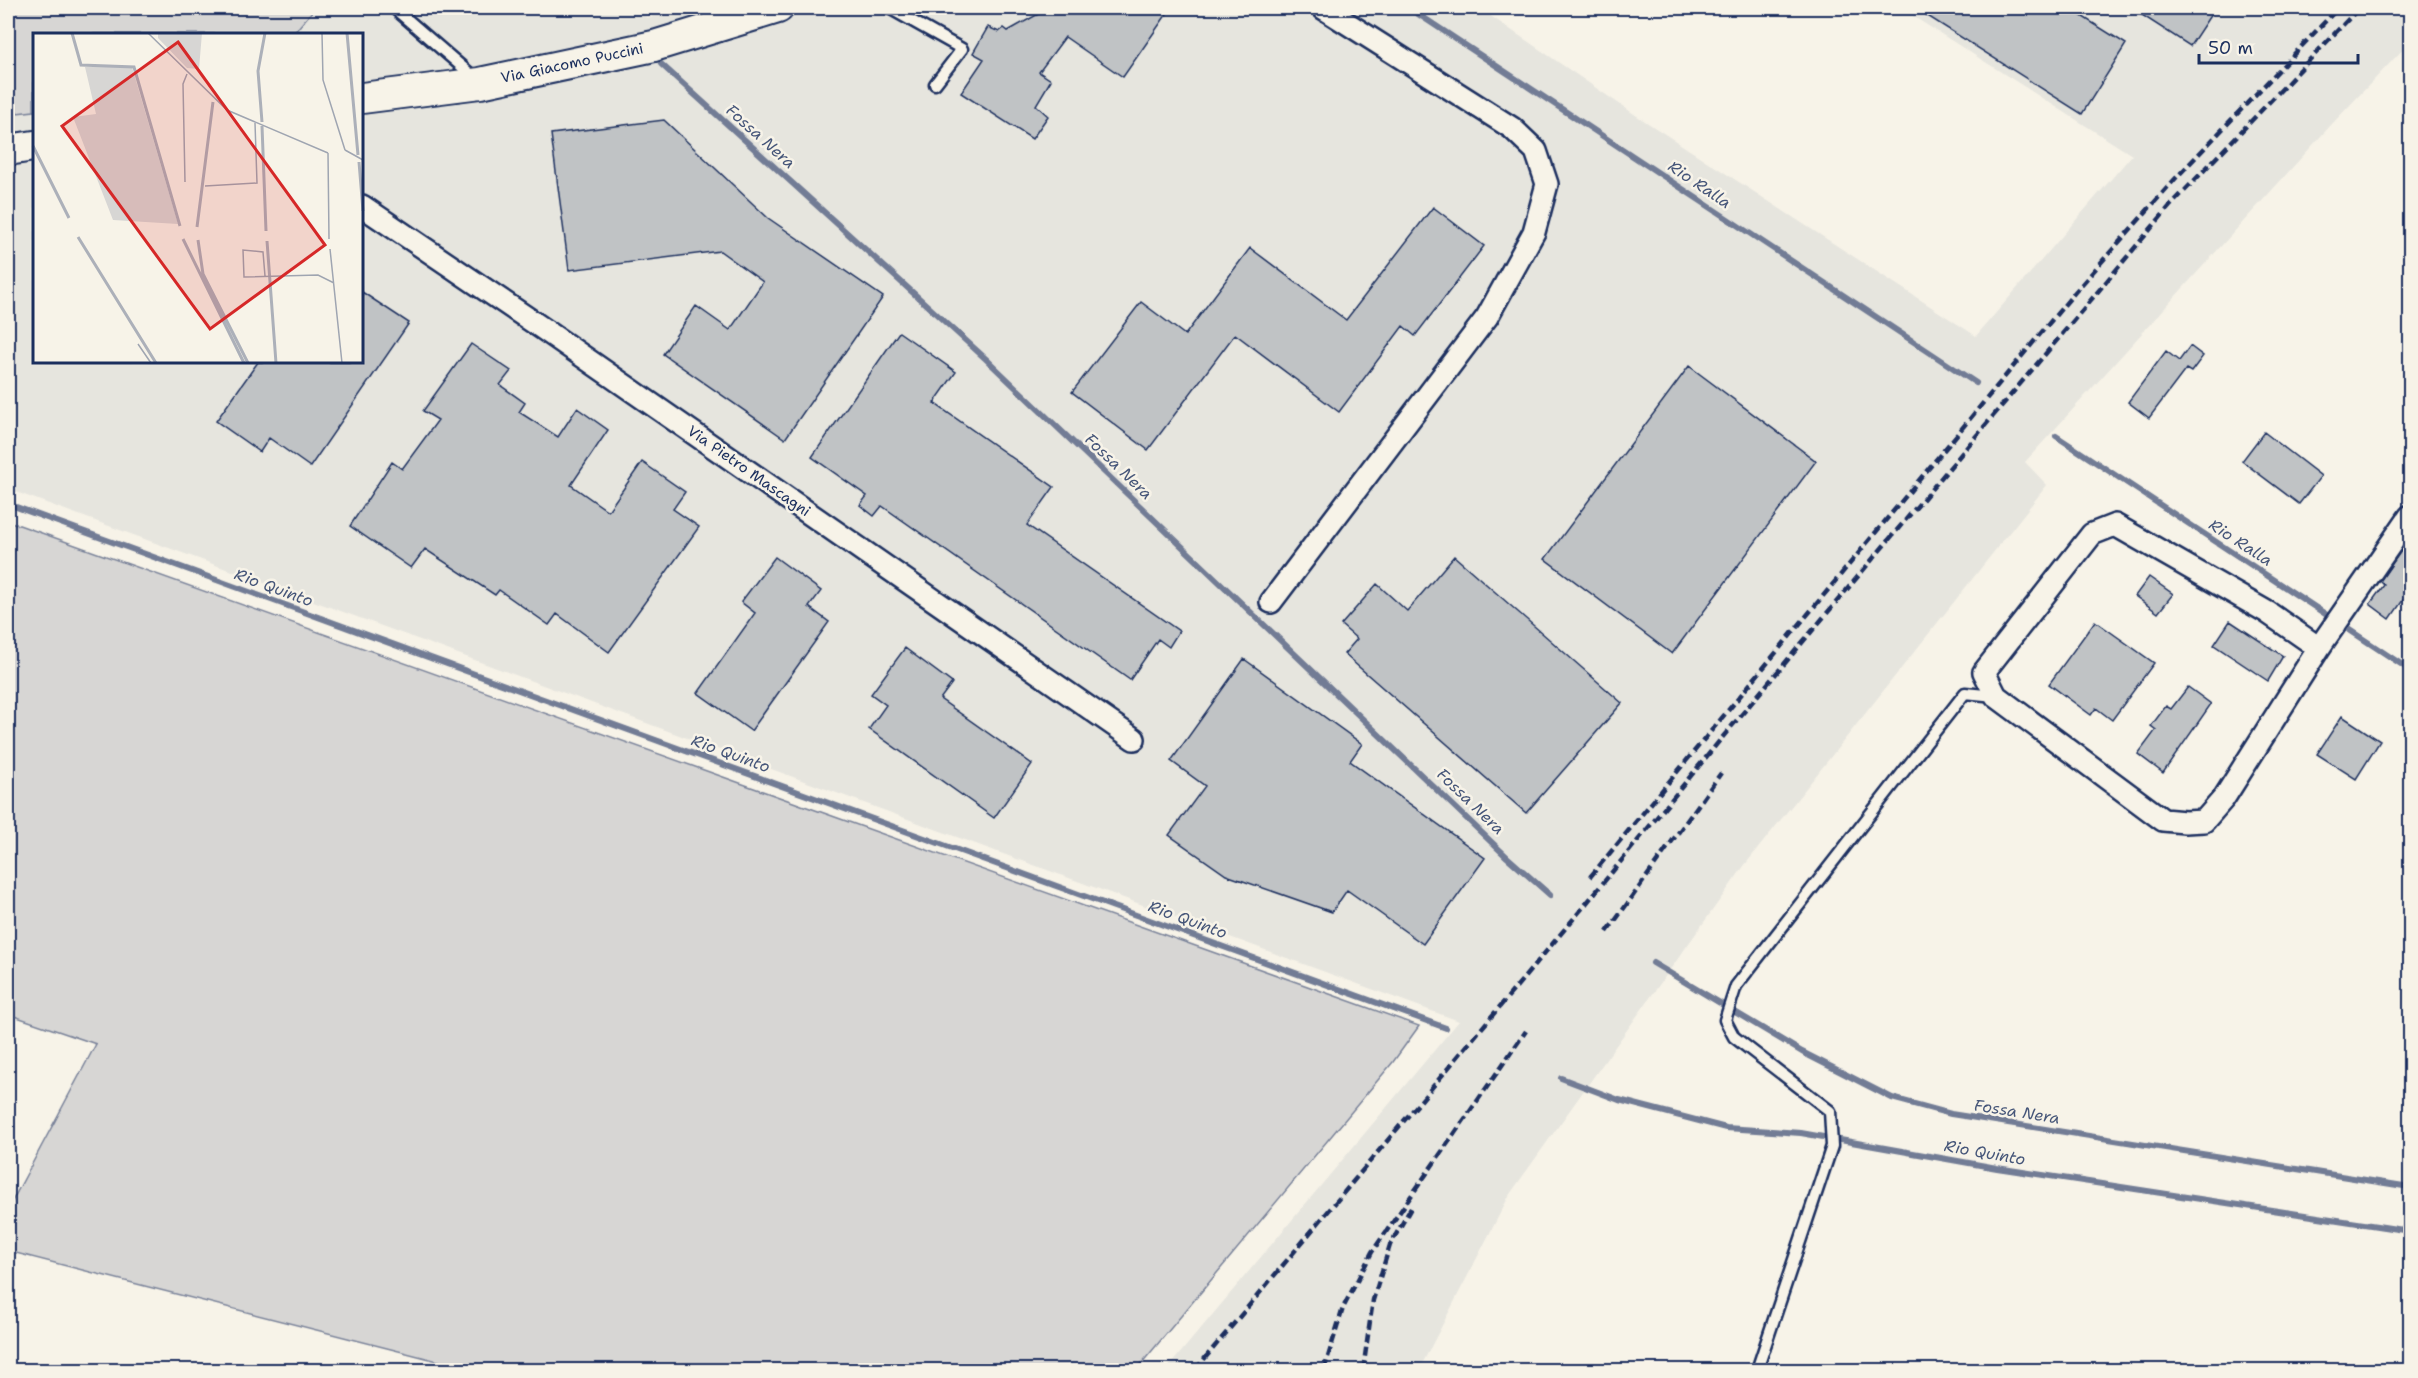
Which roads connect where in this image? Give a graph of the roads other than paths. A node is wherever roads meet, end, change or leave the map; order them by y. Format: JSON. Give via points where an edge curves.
{"nodes":[{"id":1,"x":394,"y":8,"type":"edge"},
{"id":2,"x":778,"y":8,"type":"edge"},
{"id":3,"x":889,"y":8,"type":"edge"},
{"id":4,"x":1323,"y":8,"type":"edge"},
{"id":5,"x":480,"y":83,"type":"junction"},
{"id":6,"x":935,"y":84,"type":"dead end"},
{"id":7,"x":363,"y":98,"type":"edge"},
{"id":8,"x":33,"y":146,"type":"edge"},
{"id":9,"x":8,"y":150,"type":"edge"},
{"id":10,"x":363,"y":207,"type":"edge"},
{"id":11,"x":2410,"y":516,"type":"edge"},
{"id":12,"x":1271,"y":602,"type":"dead end"},
{"id":13,"x":2322,"y":643,"type":"junction"},
{"id":14,"x":1996,"y":696,"type":"junction"},
{"id":15,"x":1134,"y":739,"type":"dead end"},
{"id":16,"x":1757,"y":1371,"type":"edge"}],
"edges":[{"from":1,"to":5,"type":"lane"},
{"from":2,"to":5,"type":"main road","name":"Via Giacomo Puccini","via":[[654,46]]},
{"from":3,"to":6,"type":"lane","via":[[962,49]]},
{"from":4,"to":12,"type":"street","via":[[1512,128],[1536,151],[1547,184],[1534,232],[1487,316]]},
{"from":5,"to":7,"type":"main road","name":"Via Giacomo Puccini"},
{"from":8,"to":9,"type":"main road"},
{"from":10,"to":15,"type":"street","name":"Via Pietro Mascagni"},
{"from":11,"to":13,"type":"street"},
{"from":13,"to":14,"type":"street","via":[[2224,798],[2204,821],[2163,820]]},
{"from":13,"to":14,"type":"street","via":[[2115,525],[2092,534],[1984,672]]},
{"from":14,"to":16,"type":"lane","via":[[1965,693],[1736,986],[1725,1020],[1734,1037],[1830,1111],[1832,1146]]}]}
